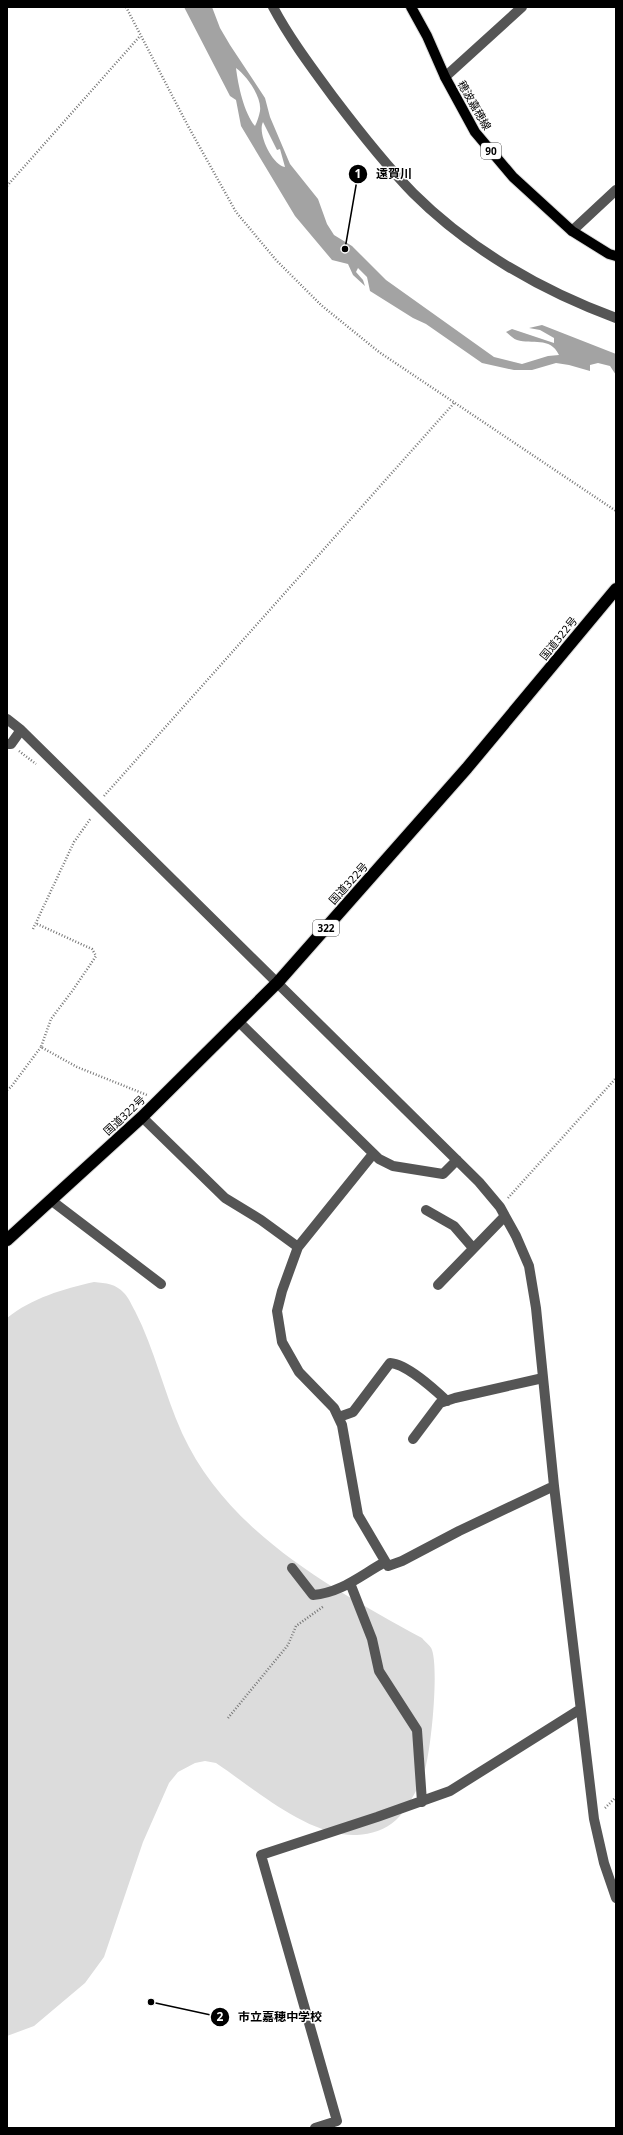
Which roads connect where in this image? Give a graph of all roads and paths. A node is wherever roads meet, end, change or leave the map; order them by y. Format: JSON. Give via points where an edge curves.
{"nodes":[{"id":1,"x":126,"y":7,"type":"edge"},
{"id":2,"x":273,"y":7,"type":"edge"},
{"id":3,"x":411,"y":7,"type":"edge"},
{"id":4,"x":522,"y":7,"type":"edge"},
{"id":5,"x":140,"y":36,"type":"junction"},
{"id":6,"x":445,"y":77,"type":"junction"},
{"id":7,"x":7,"y":186,"type":"edge"},
{"id":8,"x":616,"y":190,"type":"edge"},
{"id":9,"x":572,"y":231,"type":"junction"},
{"id":10,"x":616,"y":256,"type":"edge"},
{"id":11,"x":616,"y":318,"type":"edge"},
{"id":12,"x":455,"y":402,"type":"junction"},
{"id":13,"x":616,"y":511,"type":"edge"},
{"id":14,"x":616,"y":589,"type":"edge"},
{"id":15,"x":7,"y":719,"type":"edge"},
{"id":16,"x":21,"y":730,"type":"junction"},
{"id":17,"x":7,"y":744,"type":"edge"},
{"id":18,"x":96,"y":804,"type":"junction"},
{"id":19,"x":91,"y":818,"type":"dead end"},
{"id":20,"x":37,"y":924,"type":"junction"},
{"id":21,"x":33,"y":929,"type":"dead end"},
{"id":22,"x":278,"y":982,"type":"junction"},
{"id":23,"x":239,"y":1022,"type":"junction"},
{"id":24,"x":41,"y":1047,"type":"junction"},
{"id":25,"x":616,"y":1078,"type":"edge"},
{"id":26,"x":7,"y":1090,"type":"edge"},
{"id":27,"x":156,"y":1103,"type":"junction"},
{"id":28,"x":142,"y":1117,"type":"junction"},
{"id":29,"x":373,"y":1154,"type":"junction"},
{"id":30,"x":457,"y":1160,"type":"junction"},
{"id":31,"x":52,"y":1201,"type":"junction"},
{"id":32,"x":426,"y":1210,"type":"dead end"},
{"id":33,"x":502,"y":1211,"type":"junction"},
{"id":34,"x":7,"y":1240,"type":"edge"},
{"id":35,"x":298,"y":1247,"type":"junction"},
{"id":36,"x":473,"y":1248,"type":"junction"},
{"id":37,"x":161,"y":1284,"type":"dead end"},
{"id":38,"x":438,"y":1285,"type":"dead end"},
{"id":39,"x":543,"y":1378,"type":"junction"},
{"id":40,"x":447,"y":1401,"type":"junction"},
{"id":41,"x":338,"y":1417,"type":"junction"},
{"id":42,"x":413,"y":1439,"type":"dead end"},
{"id":43,"x":554,"y":1486,"type":"junction"},
{"id":44,"x":385,"y":1562,"type":"junction"},
{"id":45,"x":292,"y":1568,"type":"dead end"},
{"id":46,"x":350,"y":1583,"type":"junction"},
{"id":47,"x":331,"y":1592,"type":"junction"},
{"id":48,"x":579,"y":1710,"type":"junction"},
{"id":49,"x":228,"y":1718,"type":"dead end"},
{"id":50,"x":422,"y":1802,"type":"junction"},
{"id":51,"x":616,"y":1898,"type":"edge"},
{"id":52,"x":315,"y":2128,"type":"edge"}],
"edges":[{"from":1,"to":5,"type":"path"},
{"from":2,"to":11,"type":"street","via":[[285,31],[369,145],[414,194],[460,233],[499,261],[548,288]]},
{"from":3,"to":6,"type":"main road","name":"穂波嘉穂線","number":"90"},
{"from":4,"to":6,"type":"street"},
{"from":5,"to":7,"type":"path"},
{"from":5,"to":12,"type":"path","via":[[236,212],[276,260],[321,305],[357,335]]},
{"from":6,"to":9,"type":"main road","name":"穂波嘉穂線","number":"90","via":[[475,132],[514,177]]},
{"from":8,"to":9,"type":"street"},
{"from":9,"to":10,"type":"main road","name":"穂波嘉穂線","number":"90"},
{"from":12,"to":13,"type":"path"},
{"from":12,"to":18,"type":"path"},
{"from":14,"to":22,"type":"highway","name":"国道322号","number":"322","via":[[467,768]]},
{"from":15,"to":16,"type":"street"},
{"from":16,"to":17,"type":"street","via":[[11,744]]},
{"from":16,"to":18,"type":"street"},
{"from":18,"to":22,"type":"street"},
{"from":19,"to":20,"type":"path","via":[[74,842]]},
{"from":20,"to":21,"type":"path"},
{"from":20,"to":24,"type":"path","via":[[92,949],[96,956],[51,1019]]},
{"from":22,"to":23,"type":"highway","name":"国道322号","number":"322"},
{"from":22,"to":30,"type":"street"},
{"from":23,"to":27,"type":"highway","name":"国道322号","number":"322"},
{"from":23,"to":29,"type":"street"},
{"from":24,"to":26,"type":"path"},
{"from":24,"to":27,"type":"path","via":[[77,1067],[148,1096]]},
{"from":25,"to":33,"type":"path"},
{"from":27,"to":28,"type":"highway","name":"国道322号","number":"322"},
{"from":28,"to":31,"type":"highway","name":"国道322号","number":"322"},
{"from":28,"to":35,"type":"street","via":[[225,1198]]},
{"from":29,"to":30,"type":"street","via":[[393,1166],[443,1174]]},
{"from":29,"to":35,"type":"street"},
{"from":30,"to":33,"type":"street"},
{"from":31,"to":34,"type":"highway","name":"国道322号","number":"322"},
{"from":31,"to":37,"type":"street"},
{"from":32,"to":36,"type":"street","via":[[454,1226]]},
{"from":33,"to":36,"type":"street"},
{"from":33,"to":39,"type":"street","via":[[529,1266]]},
{"from":35,"to":41,"type":"street","via":[[277,1311],[282,1342],[299,1372],[334,1408]]},
{"from":36,"to":38,"type":"street"},
{"from":39,"to":40,"type":"street"},
{"from":39,"to":43,"type":"street"},
{"from":40,"to":41,"type":"street","via":[[428,1383],[390,1363],[353,1412]]},
{"from":40,"to":42,"type":"street","via":[[440,1403]]},
{"from":41,"to":44,"type":"street","via":[[342,1425],[358,1515]]},
{"from":43,"to":44,"type":"street","via":[[459,1531],[402,1562],[388,1566]]},
{"from":43,"to":48,"type":"street"},
{"from":44,"to":46,"type":"street"},
{"from":45,"to":47,"type":"street","via":[[312,1595]]},
{"from":46,"to":47,"type":"street"},
{"from":46,"to":50,"type":"street","via":[[372,1639],[379,1671],[417,1730]]},
{"from":47,"to":49,"type":"path","via":[[332,1600],[296,1626],[288,1645]]},
{"from":48,"to":50,"type":"street","via":[[450,1791]]},
{"from":48,"to":51,"type":"street","via":[[594,1819],[604,1863]]},
{"from":50,"to":52,"type":"street","via":[[261,1855],[338,2121]]}]}
